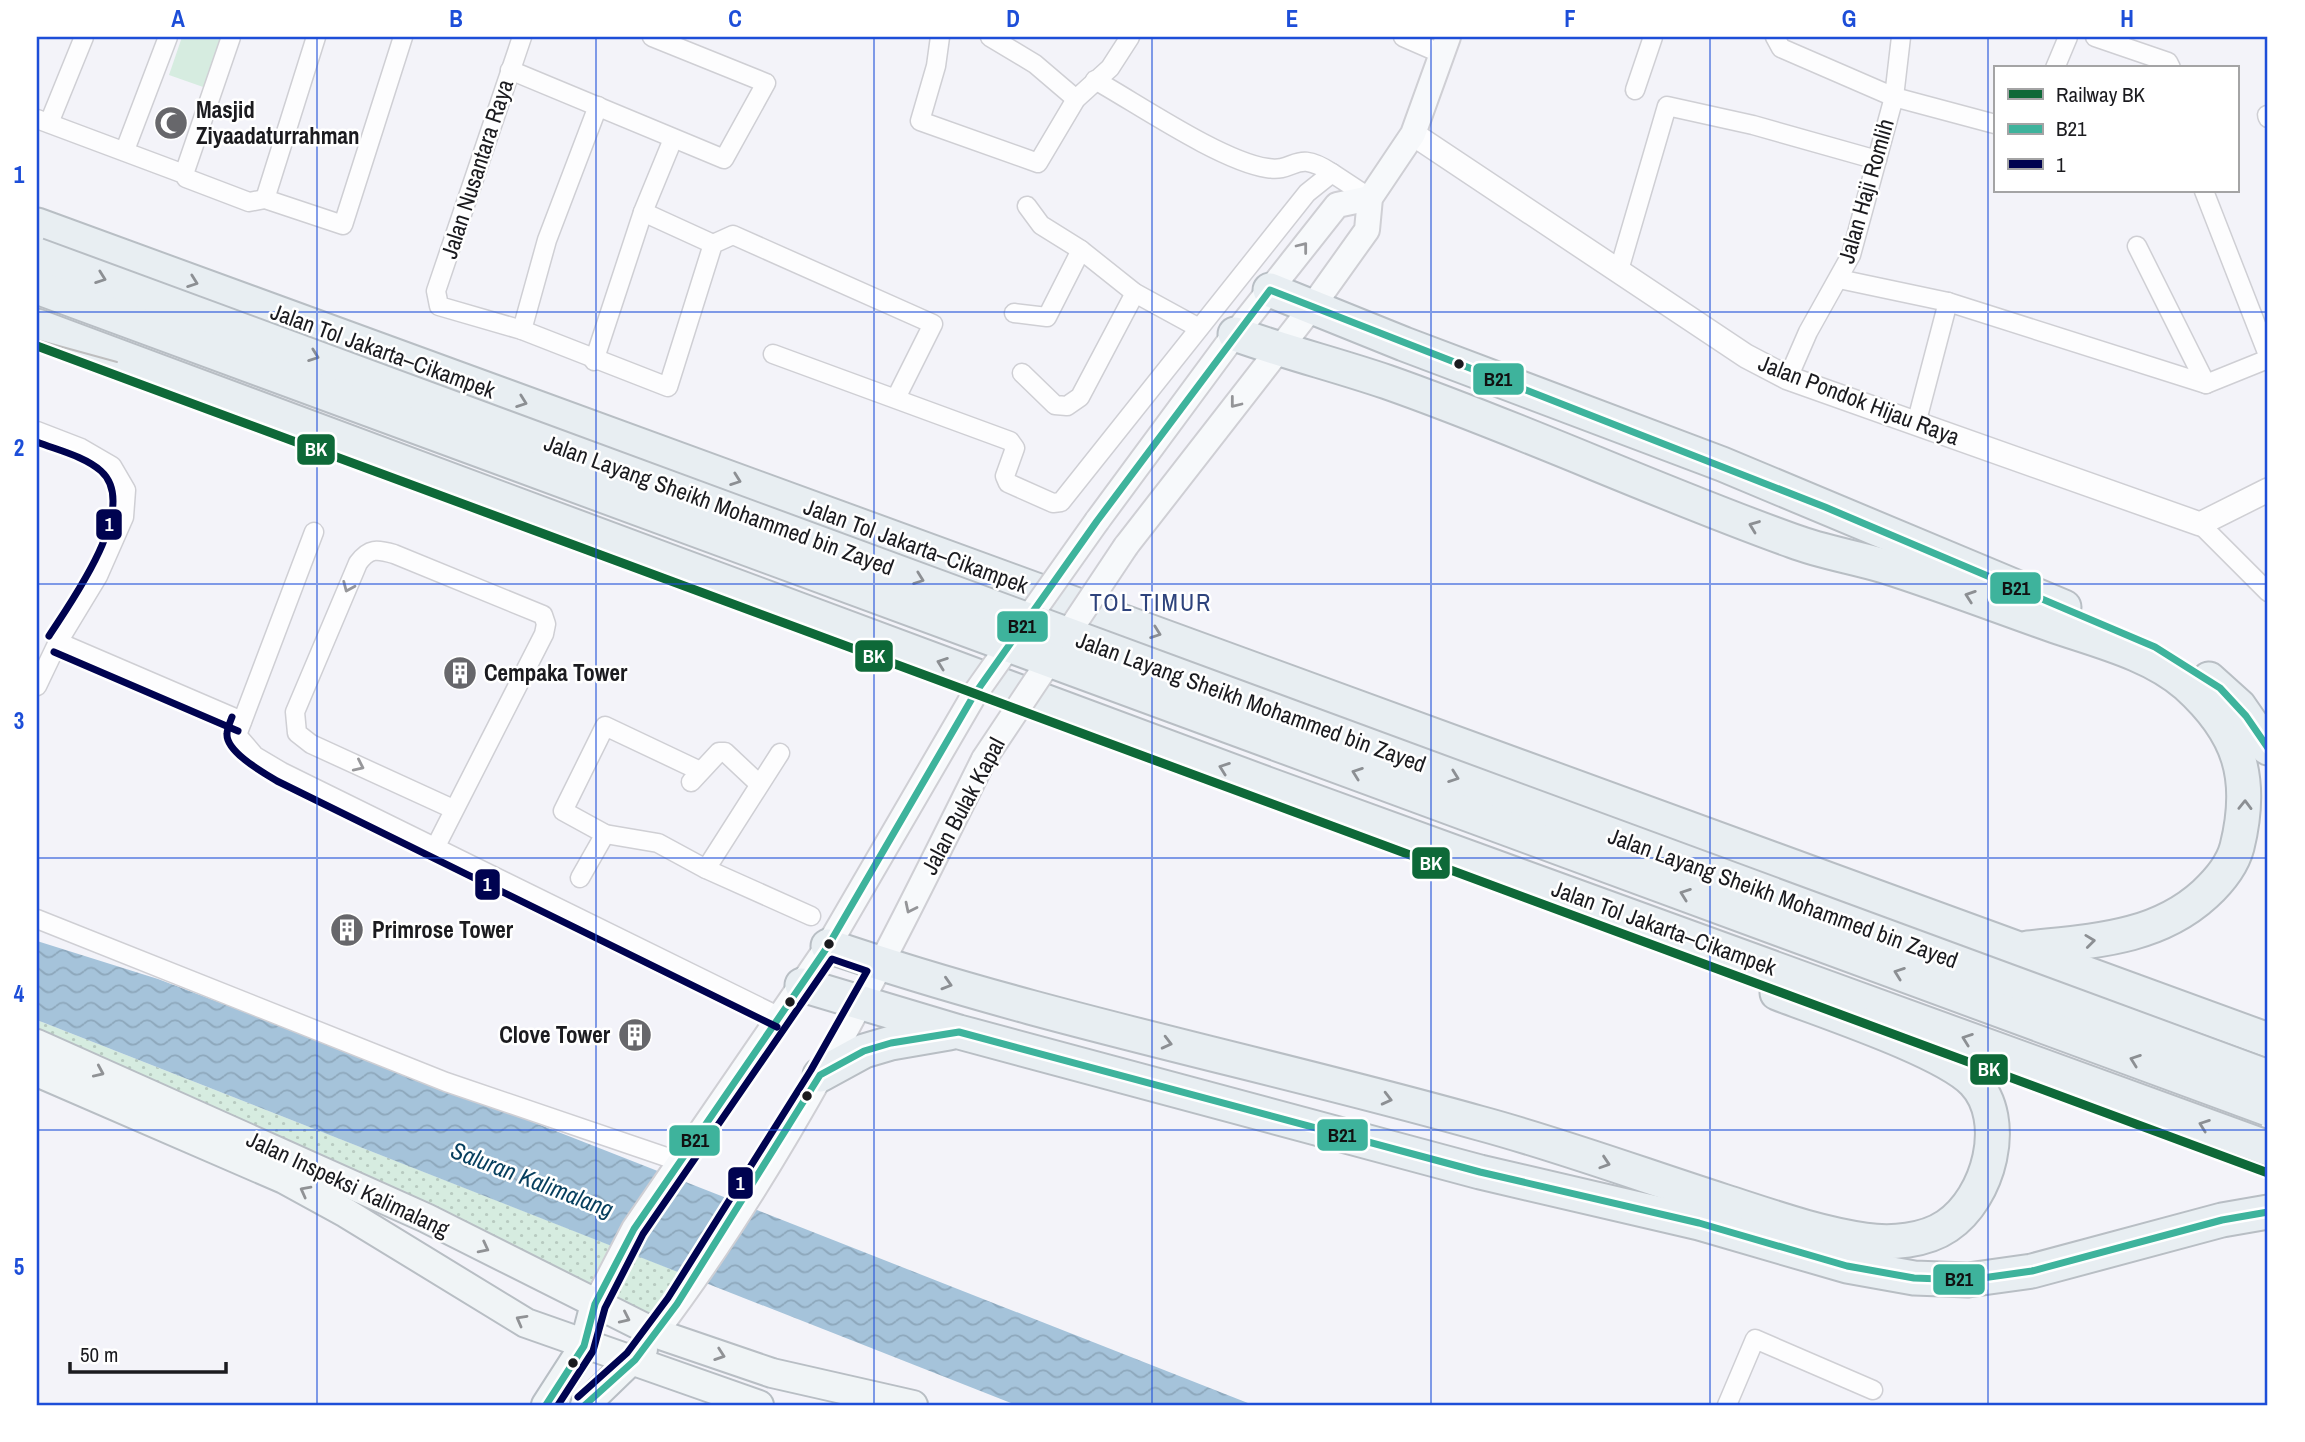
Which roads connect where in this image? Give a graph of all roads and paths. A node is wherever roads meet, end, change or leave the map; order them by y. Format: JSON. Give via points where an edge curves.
{"nodes":[{"id":1,"x":84,"y":37,"type":"edge"},
{"id":2,"x":168,"y":37,"type":"edge"},
{"id":3,"x":231,"y":37,"type":"edge"},
{"id":4,"x":316,"y":37,"type":"edge"},
{"id":5,"x":403,"y":37,"type":"edge"},
{"id":6,"x":522,"y":37,"type":"edge"},
{"id":7,"x":652,"y":37,"type":"edge"},
{"id":8,"x":940,"y":37,"type":"edge"},
{"id":9,"x":990,"y":37,"type":"edge"},
{"id":10,"x":1130,"y":37,"type":"edge"},
{"id":11,"x":1403,"y":37,"type":"edge"},
{"id":12,"x":1653,"y":37,"type":"edge"},
{"id":13,"x":1775,"y":37,"type":"edge"},
{"id":14,"x":1901,"y":37,"type":"edge"},
{"id":15,"x":2068,"y":37,"type":"edge"},
{"id":16,"x":2095,"y":37,"type":"edge"},
{"id":17,"x":1445,"y":46,"type":"edge"},
{"id":18,"x":2056,"y":66,"type":"edge"},
{"id":19,"x":2170,"y":66,"type":"edge"},
{"id":20,"x":510,"y":70,"type":"junction"},
{"id":21,"x":1095,"y":80,"type":"junction"},
{"id":22,"x":1635,"y":90,"type":"dead end"},
{"id":23,"x":1894,"y":97,"type":"junction"},
{"id":24,"x":1076,"y":99,"type":"junction"},
{"id":25,"x":598,"y":106,"type":"junction"},
{"id":26,"x":43,"y":121,"type":"edge"},
{"id":27,"x":1994,"y":124,"type":"edge"},
{"id":28,"x":1413,"y":134,"type":"junction"},
{"id":29,"x":673,"y":139,"type":"junction"},
{"id":30,"x":125,"y":150,"type":"junction"},
{"id":31,"x":1877,"y":160,"type":"junction"},
{"id":32,"x":1332,"y":173,"type":"junction"},
{"id":33,"x":184,"y":174,"type":"junction"},
{"id":34,"x":2204,"y":192,"type":"edge"},
{"id":35,"x":1370,"y":198,"type":"junction"},
{"id":36,"x":265,"y":199,"type":"junction"},
{"id":37,"x":1027,"y":206,"type":"dead end"},
{"id":38,"x":643,"y":212,"type":"junction"},
{"id":39,"x":37,"y":225,"type":"edge"},
{"id":40,"x":713,"y":244,"type":"junction"},
{"id":41,"x":2137,"y":246,"type":"dead end"},
{"id":42,"x":1081,"y":250,"type":"junction"},
{"id":43,"x":37,"y":254,"type":"edge"},
{"id":44,"x":1619,"y":270,"type":"junction"},
{"id":45,"x":1839,"y":279,"type":"junction"},
{"id":46,"x":37,"y":287,"type":"edge"},
{"id":47,"x":1270,"y":290,"type":"junction"},
{"id":48,"x":1135,"y":293,"type":"junction"},
{"id":49,"x":1948,"y":302,"type":"junction"},
{"id":50,"x":1312,"y":307,"type":"junction"},
{"id":51,"x":1014,"y":313,"type":"dead end"},
{"id":52,"x":37,"y":326,"type":"edge"},
{"id":53,"x":1199,"y":328,"type":"junction"},
{"id":54,"x":522,"y":330,"type":"junction"},
{"id":55,"x":1235,"y":334,"type":"junction"},
{"id":56,"x":1404,"y":344,"type":"junction"},
{"id":57,"x":1277,"y":349,"type":"junction"},
{"id":58,"x":773,"y":354,"type":"dead end"},
{"id":59,"x":2268,"y":357,"type":"edge"},
{"id":60,"x":594,"y":361,"type":"junction"},
{"id":61,"x":1022,"y":373,"type":"dead end"},
{"id":62,"x":1788,"y":378,"type":"junction"},
{"id":63,"x":1386,"y":382,"type":"junction"},
{"id":64,"x":2206,"y":384,"type":"junction"},
{"id":65,"x":896,"y":398,"type":"junction"},
{"id":66,"x":1916,"y":424,"type":"junction"},
{"id":67,"x":37,"y":432,"type":"edge"},
{"id":68,"x":2268,"y":490,"type":"edge"},
{"id":69,"x":2200,"y":524,"type":"junction"},
{"id":70,"x":314,"y":532,"type":"dead end"},
{"id":71,"x":2268,"y":592,"type":"edge"},
{"id":72,"x":58,"y":642,"type":"junction"},
{"id":73,"x":37,"y":686,"type":"edge"},
{"id":74,"x":242,"y":721,"type":"junction"},
{"id":75,"x":2268,"y":748,"type":"edge"},
{"id":76,"x":780,"y":753,"type":"dead end"},
{"id":77,"x":758,"y":783,"type":"junction"},
{"id":78,"x":1267,"y":784,"type":"junction"},
{"id":79,"x":453,"y":809,"type":"junction"},
{"id":80,"x":605,"y":834,"type":"junction"},
{"id":81,"x":436,"y":846,"type":"junction"},
{"id":82,"x":706,"y":869,"type":"junction"},
{"id":83,"x":580,"y":878,"type":"dead end"},
{"id":84,"x":811,"y":916,"type":"dead end"},
{"id":85,"x":37,"y":919,"type":"edge"},
{"id":86,"x":828,"y":946,"type":"junction"},
{"id":87,"x":2023,"y":949,"type":"junction"},
{"id":88,"x":882,"y":965,"type":"junction"},
{"id":89,"x":803,"y":985,"type":"junction"},
{"id":90,"x":861,"y":1004,"type":"junction"},
{"id":91,"x":782,"y":1018,"type":"junction"},
{"id":92,"x":959,"y":1032,"type":"junction"},
{"id":93,"x":2268,"y":1040,"type":"edge"},
{"id":94,"x":37,"y":1044,"type":"edge"},
{"id":95,"x":37,"y":1072,"type":"edge"},
{"id":96,"x":820,"y":1075,"type":"junction"},
{"id":97,"x":2268,"y":1077,"type":"edge"},
{"id":98,"x":2268,"y":1109,"type":"edge"},
{"id":99,"x":2268,"y":1148,"type":"edge"},
{"id":100,"x":678,"y":1161,"type":"junction"},
{"id":101,"x":362,"y":1189,"type":"junction"},
{"id":102,"x":2268,"y":1212,"type":"edge"},
{"id":103,"x":346,"y":1213,"type":"junction"},
{"id":104,"x":600,"y":1292,"type":"junction"},
{"id":105,"x":655,"y":1333,"type":"junction"},
{"id":106,"x":584,"y":1346,"type":"junction"},
{"id":107,"x":635,"y":1360,"type":"junction"},
{"id":108,"x":1872,"y":1390,"type":"dead end"},
{"id":109,"x":546,"y":1405,"type":"edge"},
{"id":110,"x":585,"y":1405,"type":"edge"},
{"id":111,"x":759,"y":1405,"type":"edge"},
{"id":112,"x":913,"y":1405,"type":"edge"},
{"id":113,"x":1727,"y":1405,"type":"edge"}],
"edges":[{"from":1,"to":26,"type":"street"},
{"from":2,"to":30,"type":"street"},
{"from":3,"to":33,"type":"street"},
{"from":4,"to":36,"type":"street"},
{"from":5,"to":36,"type":"street","via":[[345,222],[339,225]]},
{"from":6,"to":20,"type":"street","name":"Jalan Nusantara Raya"},
{"from":7,"to":29,"type":"street","via":[[766,83],[724,159]]},
{"from":8,"to":24,"type":"street","via":[[919,117],[924,124],[1038,163]]},
{"from":9,"to":24,"type":"street","via":[[1035,64]]},
{"from":10,"to":21,"type":"street","via":[[1110,68]]},
{"from":11,"to":17,"type":"street"},
{"from":12,"to":22,"type":"street"},
{"from":13,"to":23,"type":"street","via":[[1781,48]]},
{"from":14,"to":23,"type":"street"},
{"from":15,"to":18,"type":"street"},
{"from":16,"to":19,"type":"street","via":[[2158,57]]},
{"from":17,"to":28,"type":"main road","name":"Jalan Bulak Kapal"},
{"from":20,"to":25,"type":"street"},
{"from":20,"to":54,"type":"street","name":"Jalan Nusantara Raya","via":[[436,290],[436,302],[443,308]]},
{"from":21,"to":24,"type":"street"},
{"from":21,"to":32,"type":"street","via":[[1234,157],[1268,169],[1301,159]]},
{"from":23,"to":27,"type":"street","name":"Jalan Haji Romlih"},
{"from":23,"to":31,"type":"street","name":"Jalan Haji Romlih"},
{"from":25,"to":29,"type":"street"},
{"from":25,"to":54,"type":"street","via":[[547,240]]},
{"from":26,"to":30,"type":"street"},
{"from":28,"to":35,"type":"main road","name":"Jalan Bulak Kapal"},
{"from":28,"to":44,"type":"street","name":"Jalan Pondok Hijau Raya"},
{"from":29,"to":38,"type":"street"},
{"from":30,"to":33,"type":"street"},
{"from":31,"to":44,"type":"street","via":[[1667,106]]},
{"from":31,"to":45,"type":"street","name":"Jalan Haji Romlih","via":[[1851,255]]},
{"from":32,"to":35,"type":"street"},
{"from":32,"to":53,"type":"street","via":[[1307,193]]},
{"from":33,"to":36,"type":"street","via":[[249,202]]},
{"from":34,"to":59,"type":"street"},
{"from":47,"to":35,"type":"main road","name":"Jalan Bulak Kapal","one_way":true,"via":[[1337,205]]},
{"from":35,"to":50,"type":"main road","name":"Jalan Bulak Kapal","via":[[1367,230]]},
{"from":37,"to":42,"type":"street","via":[[1041,225]]},
{"from":38,"to":40,"type":"street"},
{"from":38,"to":60,"type":"street"},
{"from":39,"to":87,"type":"highway","name":"Jalan Tol Jakarta–Cikampek","one_way":true},
{"from":40,"to":60,"type":"street","via":[[667,387]]},
{"from":40,"to":65,"type":"street","via":[[733,235],[741,237],[933,324]]},
{"from":41,"to":64,"type":"street"},
{"from":42,"to":48,"type":"street"},
{"from":42,"to":51,"type":"street","via":[[1047,317]]},
{"from":43,"to":97,"type":"highway","name":"Jalan Layang Sheikh Mohammed bin Zayed","one_way":true,"bridge":true},
{"from":44,"to":62,"type":"street","name":"Jalan Pondok Hijau Raya","via":[[1746,356]]},
{"from":45,"to":49,"type":"street"},
{"from":45,"to":62,"type":"street","name":"Jalan Haji Romlih"},
{"from":98,"to":46,"type":"highway","name":"Jalan Layang Sheikh Mohammed bin Zayed","one_way":true,"bridge":true},
{"from":47,"to":50,"type":"highway"},
{"from":47,"to":55,"type":"main road","name":"Jalan Bulak Kapal"},
{"from":48,"to":53,"type":"street"},
{"from":48,"to":61,"type":"street","via":[[1074,403],[1055,405]]},
{"from":49,"to":64,"type":"street"},
{"from":49,"to":66,"type":"street"},
{"from":50,"to":56,"type":"highway"},
{"from":50,"to":57,"type":"main road","name":"Jalan Bulak Kapal"},
{"from":78,"to":52,"type":"highway","name":"Jalan Tol Jakarta–Cikampek","one_way":true},
{"from":53,"to":65,"type":"street","via":[[1067,499],[1058,503],[1007,481],[1014,448],[1010,441]]},
{"from":54,"to":60,"type":"street"},
{"from":55,"to":57,"type":"highway"},
{"from":55,"to":86,"type":"main road","name":"Jalan Bulak Kapal","bridge":true,"via":[[974,695]]},
{"from":56,"to":63,"type":"highway"},
{"from":56,"to":75,"type":"highway","via":[[1722,464],[2155,647],[2213,682],[2239,706]]},
{"from":57,"to":63,"type":"highway"},
{"from":57,"to":88,"type":"main road","name":"Jalan Bulak Kapal","one_way":true,"bridge":true,"via":[[1126,546],[984,759]]},
{"from":58,"to":65,"type":"street"},
{"from":59,"to":64,"type":"street"},
{"from":62,"to":66,"type":"street","name":"Jalan Pondok Hijau Raya"},
{"from":87,"to":63,"type":"highway","one_way":true,"via":[[2122,937],[2151,928],[2186,911],[2229,865],[2245,816],[2245,780],[2234,741],[2218,715],[2184,682],[2105,643],[1885,567],[1796,542]]},
{"from":66,"to":69,"type":"street","name":"Jalan Pondok Hijau Raya"},
{"from":67,"to":72,"type":"street","via":[[81,448],[112,466],[126,490],[124,517],[103,564]]},
{"from":68,"to":69,"type":"street"},
{"from":69,"to":71,"type":"street"},
{"from":70,"to":74,"type":"street"},
{"from":72,"to":73,"type":"street"},
{"from":72,"to":74,"type":"street"},
{"from":74,"to":81,"type":"street","via":[[237,735],[282,772]]},
{"from":76,"to":77,"type":"street"},
{"from":77,"to":80,"type":"street","via":[[725,752],[713,755],[696,777],[605,726],[562,809]]},
{"from":77,"to":82,"type":"street"},
{"from":88,"to":78,"type":"highway","one_way":true,"via":[[1011,1004],[1482,1123],[1810,1230],[1869,1241],[1911,1240],[1945,1227],[1973,1195],[1991,1152],[1989,1102],[1972,1080],[1948,1065],[1296,803]]},
{"from":99,"to":78,"type":"highway","name":"Jalan Tol Jakarta–Cikampek","one_way":true},
{"from":79,"to":79,"type":"street","one_way":true,"via":[[544,634],[545,619],[394,554],[370,551],[358,563],[295,712],[295,726],[301,738]]},
{"from":79,"to":81,"type":"street"},
{"from":80,"to":82,"type":"street","via":[[658,843]]},
{"from":80,"to":83,"type":"street"},
{"from":81,"to":91,"type":"street"},
{"from":82,"to":84,"type":"street"},
{"from":85,"to":100,"type":"street","via":[[446,1082]]},
{"from":86,"to":88,"type":"highway"},
{"from":86,"to":89,"type":"main road","name":"Jalan Bulak Kapal"},
{"from":87,"to":93,"type":"highway","name":"Jalan Tol Jakarta–Cikampek"},
{"from":88,"to":90,"type":"main road","name":"Jalan Bulak Kapal"},
{"from":89,"to":90,"type":"highway"},
{"from":89,"to":91,"type":"main road","name":"Jalan Bulak Kapal"},
{"from":90,"to":92,"type":"highway"},
{"from":90,"to":96,"type":"main road","name":"Jalan Bulak Kapal"},
{"from":91,"to":100,"type":"main road","name":"Jalan Bulak Kapal"},
{"from":92,"to":96,"type":"highway","via":[[864,1051]]},
{"from":92,"to":102,"type":"highway","via":[[1480,1172],[1699,1223],[1847,1266],[1914,1278],[1968,1280],[2032,1271]]},
{"from":94,"to":101,"type":"main road","name":"Jalan Inspeksi Kalimalang","one_way":true},
{"from":103,"to":95,"type":"main road","name":"Jalan Inspeksi Kalimalang","one_way":true,"via":[[284,1179]]},
{"from":96,"to":105,"type":"main road","name":"Jalan Bulak Kapal","via":[[747,1196]]},
{"from":100,"to":104,"type":"main road","name":"Jalan Bulak Kapal"},
{"from":101,"to":103,"type":"main road"},
{"from":101,"to":104,"type":"main road","name":"Jalan Inspeksi Kalimalang","one_way":true},
{"from":106,"to":103,"type":"main road","name":"Jalan Inspeksi Kalimalang","one_way":true,"via":[[526,1323]]},
{"from":104,"to":105,"type":"main road","name":"Jalan Inspeksi Kalimalang","one_way":true},
{"from":104,"to":106,"type":"main road"},
{"from":105,"to":107,"type":"main road"},
{"from":105,"to":112,"type":"main road","name":"Jalan Inspeksi Kalimalang","one_way":true,"via":[[772,1373]]},
{"from":106,"to":107,"type":"main road","name":"Jalan Inspeksi Kalimalang"},
{"from":106,"to":109,"type":"main road"},
{"from":107,"to":110,"type":"main road"},
{"from":107,"to":111,"type":"main road","name":"Jalan Inspeksi Kalimalang"},
{"from":108,"to":113,"type":"street","via":[[1755,1339]]}]}
